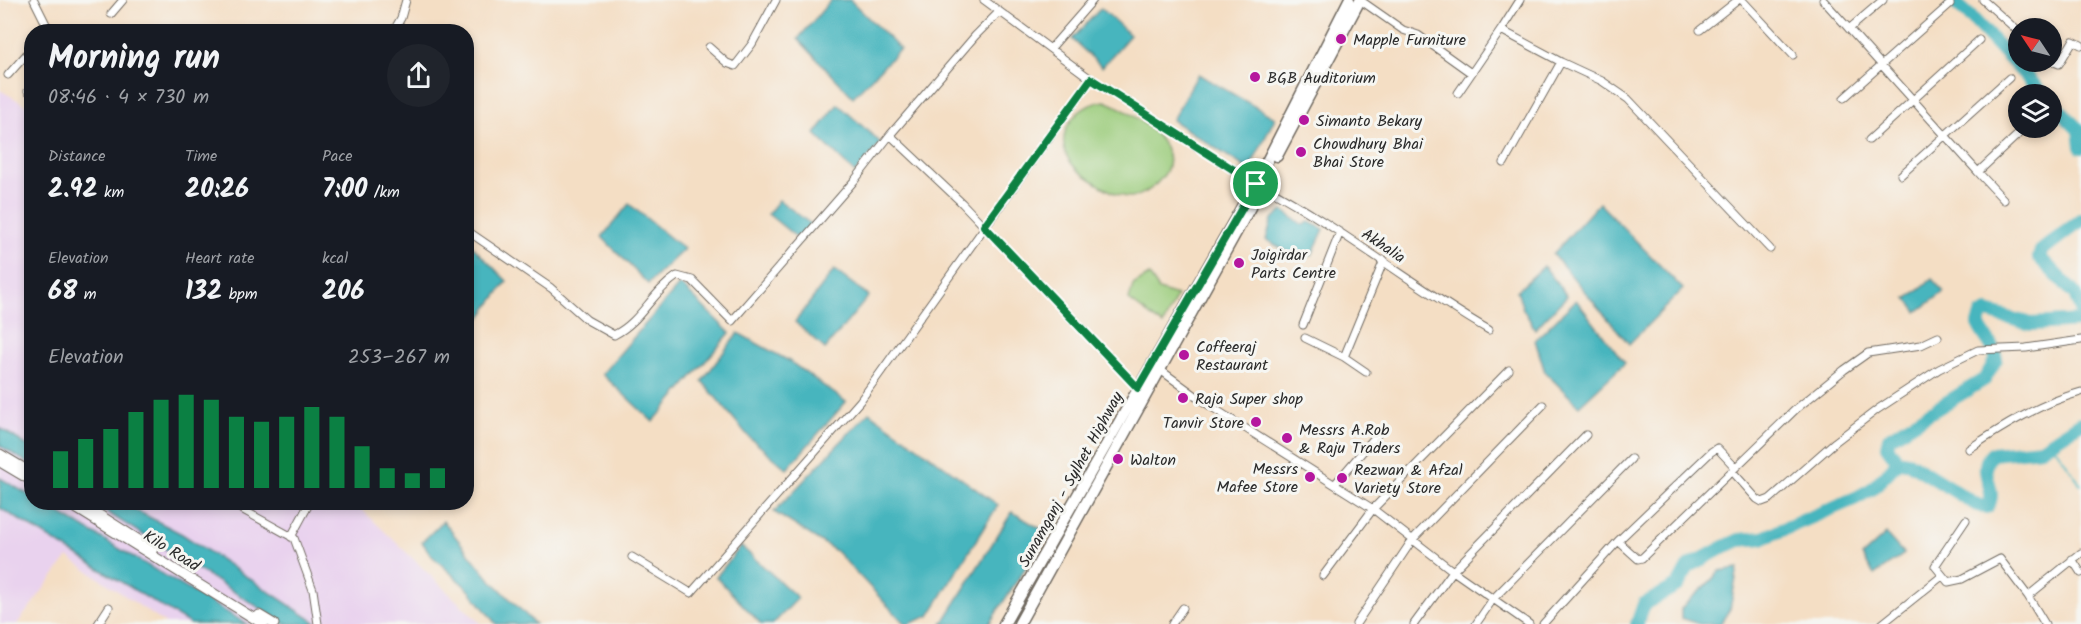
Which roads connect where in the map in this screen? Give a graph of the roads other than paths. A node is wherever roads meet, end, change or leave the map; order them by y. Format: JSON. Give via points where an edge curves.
{"nodes":[{"id":1,"x":34,"y":0,"type":"edge"},
{"id":2,"x":123,"y":0,"type":"edge"},
{"id":3,"x":406,"y":0,"type":"edge"},
{"id":4,"x":776,"y":0,"type":"edge"},
{"id":5,"x":984,"y":0,"type":"edge"},
{"id":6,"x":1093,"y":0,"type":"edge"},
{"id":7,"x":1349,"y":0,"type":"edge"},
{"id":8,"x":1360,"y":0,"type":"edge"},
{"id":9,"x":1520,"y":0,"type":"edge"},
{"id":10,"x":1738,"y":0,"type":"edge"},
{"id":11,"x":1742,"y":0,"type":"edge"},
{"id":12,"x":1823,"y":0,"type":"edge"},
{"id":13,"x":1882,"y":0,"type":"edge"},
{"id":14,"x":1983,"y":0,"type":"edge"},
{"id":15,"x":1950,"y":3,"type":"dead end"},
{"id":16,"x":999,"y":12,"type":"junction"},
{"id":17,"x":111,"y":14,"type":"dead end"},
{"id":18,"x":2008,"y":22,"type":"edge"},
{"id":19,"x":45,"y":24,"type":"edge"},
{"id":20,"x":398,"y":24,"type":"edge"},
{"id":21,"x":1849,"y":29,"type":"junction"},
{"id":22,"x":1502,"y":30,"type":"junction"},
{"id":23,"x":1700,"y":30,"type":"dead end"},
{"id":24,"x":1979,"y":40,"type":"dead end"},
{"id":25,"x":2081,"y":45,"type":"edge"},
{"id":26,"x":709,"y":47,"type":"dead end"},
{"id":27,"x":1051,"y":48,"type":"junction"},
{"id":28,"x":1793,"y":55,"type":"dead end"},
{"id":29,"x":24,"y":57,"type":"edge"},
{"id":30,"x":2062,"y":59,"type":"edge"},
{"id":31,"x":1561,"y":63,"type":"junction"},
{"id":32,"x":1881,"y":64,"type":"junction"},
{"id":33,"x":1471,"y":73,"type":"junction"},
{"id":34,"x":8,"y":75,"type":"dead end"},
{"id":35,"x":2009,"y":78,"type":"dead end"},
{"id":36,"x":1091,"y":79,"type":"junction"},
{"id":37,"x":1458,"y":93,"type":"dead end"},
{"id":38,"x":1844,"y":98,"type":"dead end"},
{"id":39,"x":1914,"y":101,"type":"junction"},
{"id":40,"x":890,"y":135,"type":"junction"},
{"id":41,"x":1945,"y":136,"type":"junction"},
{"id":42,"x":2014,"y":138,"type":"edge"},
{"id":43,"x":1869,"y":140,"type":"dead end"},
{"id":44,"x":1504,"y":163,"type":"dead end"},
{"id":45,"x":1978,"y":172,"type":"junction"},
{"id":46,"x":1901,"y":175,"type":"dead end"},
{"id":47,"x":1259,"y":185,"type":"junction"},
{"id":48,"x":2004,"y":200,"type":"dead end"},
{"id":49,"x":984,"y":226,"type":"junction"},
{"id":50,"x":1340,"y":232,"type":"junction"},
{"id":51,"x":474,"y":235,"type":"edge"},
{"id":52,"x":1770,"y":249,"type":"dead end"},
{"id":53,"x":1384,"y":260,"type":"junction"},
{"id":54,"x":1303,"y":325,"type":"dead end"},
{"id":55,"x":1489,"y":330,"type":"dead end"},
{"id":56,"x":1938,"y":337,"type":"dead end"},
{"id":57,"x":1305,"y":338,"type":"dead end"},
{"id":58,"x":2081,"y":340,"type":"edge"},
{"id":59,"x":1344,"y":357,"type":"junction"},
{"id":60,"x":1159,"y":369,"type":"junction"},
{"id":61,"x":1509,"y":370,"type":"dead end"},
{"id":62,"x":1366,"y":372,"type":"dead end"},
{"id":63,"x":1138,"y":388,"type":"junction"},
{"id":64,"x":2081,"y":392,"type":"edge"},
{"id":65,"x":1543,"y":405,"type":"dead end"},
{"id":66,"x":1381,"y":430,"type":"dead end"},
{"id":67,"x":1586,"y":435,"type":"dead end"},
{"id":68,"x":1969,"y":449,"type":"dead end"},
{"id":69,"x":0,"y":454,"type":"edge"},
{"id":70,"x":1631,"y":459,"type":"dead end"},
{"id":71,"x":0,"y":462,"type":"edge"},
{"id":72,"x":24,"y":468,"type":"edge"},
{"id":73,"x":1733,"y":469,"type":"junction"},
{"id":74,"x":24,"y":477,"type":"edge"},
{"id":75,"x":1335,"y":484,"type":"junction"},
{"id":76,"x":1373,"y":509,"type":"junction"},
{"id":77,"x":79,"y":510,"type":"edge"},
{"id":78,"x":92,"y":510,"type":"edge"},
{"id":79,"x":243,"y":510,"type":"edge"},
{"id":80,"x":306,"y":510,"type":"edge"},
{"id":81,"x":1966,"y":520,"type":"dead end"},
{"id":82,"x":291,"y":537,"type":"junction"},
{"id":83,"x":1413,"y":539,"type":"junction"},
{"id":84,"x":1618,"y":541,"type":"junction"},
{"id":85,"x":2081,"y":553,"type":"edge"},
{"id":86,"x":632,"y":557,"type":"dead end"},
{"id":87,"x":2072,"y":559,"type":"junction"},
{"id":88,"x":1453,"y":571,"type":"junction"},
{"id":89,"x":2081,"y":573,"type":"edge"},
{"id":90,"x":1323,"y":576,"type":"dead end"},
{"id":91,"x":1942,"y":576,"type":"junction"},
{"id":92,"x":2028,"y":596,"type":"junction"},
{"id":93,"x":1493,"y":599,"type":"junction"},
{"id":94,"x":109,"y":607,"type":"dead end"},
{"id":95,"x":1183,"y":608,"type":"dead end"},
{"id":96,"x":98,"y":624,"type":"edge"},
{"id":97,"x":263,"y":624,"type":"edge"},
{"id":98,"x":274,"y":624,"type":"edge"},
{"id":99,"x":318,"y":624,"type":"edge"},
{"id":100,"x":1004,"y":624,"type":"edge"},
{"id":101,"x":1020,"y":624,"type":"edge"},
{"id":102,"x":1172,"y":624,"type":"edge"},
{"id":103,"x":1356,"y":624,"type":"edge"},
{"id":104,"x":1414,"y":624,"type":"edge"},
{"id":105,"x":1476,"y":624,"type":"edge"},
{"id":106,"x":1529,"y":624,"type":"edge"},
{"id":107,"x":1543,"y":624,"type":"edge"},
{"id":108,"x":1882,"y":624,"type":"edge"},
{"id":109,"x":2045,"y":624,"type":"edge"}],
"edges":[{"from":1,"to":19,"type":"street"},
{"from":2,"to":17,"type":"street"},
{"from":3,"to":20,"type":"street"},
{"from":4,"to":26,"type":"street","via":[[735,66]]},
{"from":5,"to":16,"type":"street","name":"Akhalia"},
{"from":6,"to":27,"type":"street"},
{"from":7,"to":47,"type":"main road","name":"Sunamganj - Sylhet Highway"},
{"from":8,"to":33,"type":"street"},
{"from":8,"to":47,"type":"main road","name":"Sunamganj - Sylhet Highway"},
{"from":9,"to":22,"type":"street"},
{"from":10,"to":23,"type":"street"},
{"from":11,"to":28,"type":"street"},
{"from":12,"to":21,"type":"street"},
{"from":13,"to":21,"type":"street"},
{"from":14,"to":18,"type":"street"},
{"from":15,"to":32,"type":"street"},
{"from":16,"to":27,"type":"street","name":"Akhalia"},
{"from":16,"to":40,"type":"street"},
{"from":21,"to":32,"type":"street"},
{"from":22,"to":31,"type":"street"},
{"from":22,"to":33,"type":"street"},
{"from":24,"to":39,"type":"street"},
{"from":25,"to":30,"type":"street","via":[[2073,42]]},
{"from":27,"to":36,"type":"street","name":"Akhalia"},
{"from":29,"to":34,"type":"street"},
{"from":31,"to":44,"type":"street"},
{"from":31,"to":52,"type":"street","via":[[1602,81],[1628,99]]},
{"from":32,"to":38,"type":"street"},
{"from":32,"to":39,"type":"street"},
{"from":33,"to":37,"type":"street"},
{"from":35,"to":41,"type":"street"},
{"from":36,"to":47,"type":"street","name":"Akhalia"},
{"from":36,"to":49,"type":"street"},
{"from":39,"to":41,"type":"street"},
{"from":39,"to":43,"type":"street"},
{"from":40,"to":49,"type":"street"},
{"from":40,"to":51,"type":"street","via":[[732,321],[692,280],[677,276],[660,287],[627,328],[614,335],[587,320],[551,288]]},
{"from":41,"to":45,"type":"street"},
{"from":41,"to":46,"type":"street"},
{"from":42,"to":45,"type":"street"},
{"from":45,"to":48,"type":"street"},
{"from":47,"to":50,"type":"street","name":"Akhalia"},
{"from":47,"to":60,"type":"main road","name":"Sunamganj - Sylhet Highway"},
{"from":47,"to":63,"type":"main road","name":"Sunamganj - Sylhet Highway"},
{"from":49,"to":63,"type":"street"},
{"from":49,"to":86,"type":"street","via":[[860,401],[691,593]]},
{"from":50,"to":53,"type":"street","name":"Akhalia"},
{"from":50,"to":54,"type":"street"},
{"from":53,"to":55,"type":"street","name":"Akhalia"},
{"from":53,"to":59,"type":"street"},
{"from":56,"to":73,"type":"street","via":[[1921,345],[1868,353],[1796,409]]},
{"from":57,"to":59,"type":"street"},
{"from":58,"to":73,"type":"street","via":[[1978,350],[1939,369],[1835,442],[1762,502]]},
{"from":59,"to":62,"type":"street"},
{"from":60,"to":75,"type":"street","via":[[1207,404]]},
{"from":60,"to":101,"type":"main road","name":"Sunamganj - Sylhet Highway"},
{"from":61,"to":76,"type":"street"},
{"from":63,"to":100,"type":"main road","name":"Sunamganj - Sylhet Highway"},
{"from":64,"to":68,"type":"street","via":[[1996,431]]},
{"from":65,"to":83,"type":"street"},
{"from":66,"to":75,"type":"street"},
{"from":67,"to":88,"type":"street"},
{"from":69,"to":72,"type":"street"},
{"from":70,"to":93,"type":"street"},
{"from":71,"to":74,"type":"street"},
{"from":73,"to":84,"type":"street","via":[[1642,558],[1638,559]]},
{"from":73,"to":84,"type":"street","via":[[1718,448],[1711,452]]},
{"from":75,"to":76,"type":"street"},
{"from":76,"to":83,"type":"street"},
{"from":76,"to":90,"type":"street"},
{"from":77,"to":97,"type":"street","name":"Kilo Road"},
{"from":78,"to":98,"type":"street","name":"Kilo Road"},
{"from":79,"to":82,"type":"street"},
{"from":80,"to":82,"type":"street"},
{"from":81,"to":91,"type":"street","via":[[1935,566]]},
{"from":82,"to":99,"type":"street","via":[[313,590]]},
{"from":83,"to":88,"type":"street"},
{"from":83,"to":103,"type":"street"},
{"from":84,"to":107,"type":"street"},
{"from":85,"to":87,"type":"street"},
{"from":87,"to":89,"type":"street"},
{"from":87,"to":92,"type":"street"},
{"from":88,"to":93,"type":"street"},
{"from":88,"to":104,"type":"street"},
{"from":91,"to":92,"type":"street","via":[[1948,582],[1962,579],[2000,559]]},
{"from":91,"to":108,"type":"street"},
{"from":92,"to":109,"type":"street"},
{"from":93,"to":105,"type":"street"},
{"from":93,"to":106,"type":"street"},
{"from":94,"to":96,"type":"street"},
{"from":95,"to":102,"type":"street"}]}
